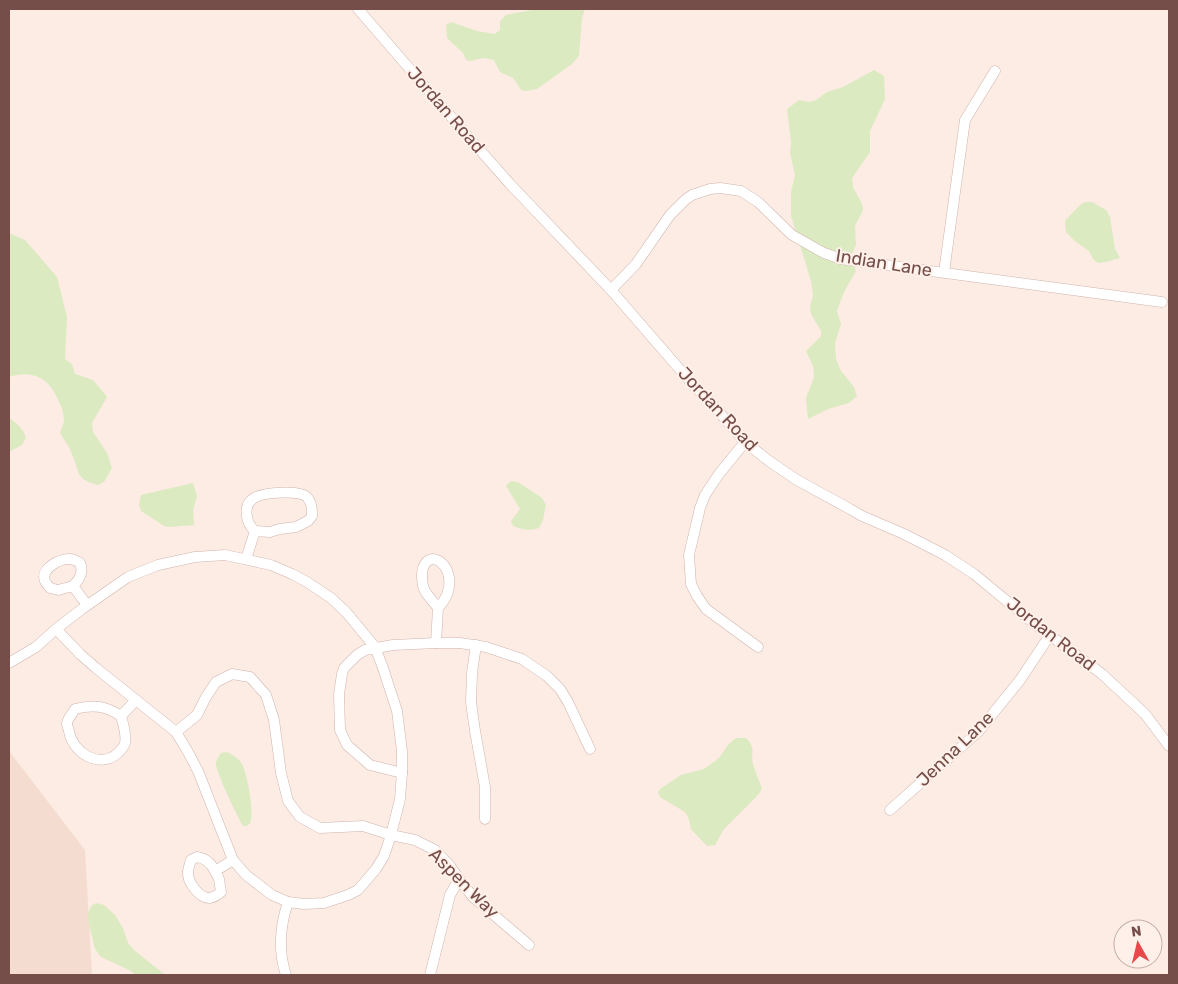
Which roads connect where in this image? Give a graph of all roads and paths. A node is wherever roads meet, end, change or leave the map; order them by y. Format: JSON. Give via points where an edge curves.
{"nodes":[{"id":1,"x":358,"y":9,"type":"edge"},
{"id":2,"x":995,"y":72,"type":"dead end"},
{"id":3,"x":944,"y":272,"type":"junction"},
{"id":4,"x":612,"y":290,"type":"junction"},
{"id":5,"x":1162,"y":302,"type":"dead end"},
{"id":6,"x":745,"y":442,"type":"junction"},
{"id":7,"x":255,"y":531,"type":"junction"},
{"id":8,"x":246,"y":559,"type":"junction"},
{"id":9,"x":73,"y":586,"type":"dead end"},
{"id":10,"x":87,"y":605,"type":"junction"},
{"id":11,"x":438,"y":608,"type":"dead end"},
{"id":12,"x":56,"y":629,"type":"junction"},
{"id":13,"x":1050,"y":635,"type":"junction"},
{"id":14,"x":436,"y":643,"type":"junction"},
{"id":15,"x":476,"y":645,"type":"junction"},
{"id":16,"x":375,"y":647,"type":"junction"},
{"id":17,"x":758,"y":647,"type":"dead end"},
{"id":18,"x":9,"y":663,"type":"edge"},
{"id":19,"x":136,"y":700,"type":"junction"},
{"id":20,"x":121,"y":716,"type":"junction"},
{"id":21,"x":176,"y":732,"type":"junction"},
{"id":22,"x":1169,"y":746,"type":"edge"},
{"id":23,"x":590,"y":750,"type":"dead end"},
{"id":24,"x":402,"y":773,"type":"junction"},
{"id":25,"x":890,"y":810,"type":"dead end"},
{"id":26,"x":485,"y":819,"type":"dead end"},
{"id":27,"x":391,"y":835,"type":"junction"},
{"id":28,"x":233,"y":860,"type":"junction"},
{"id":29,"x":215,"y":871,"type":"dead end"},
{"id":30,"x":459,"y":880,"type":"junction"},
{"id":31,"x":288,"y":902,"type":"junction"},
{"id":32,"x":529,"y":945,"type":"dead end"},
{"id":33,"x":286,"y":975,"type":"edge"},
{"id":34,"x":430,"y":975,"type":"edge"}],
"edges":[{"from":1,"to":4,"type":"street","name":"Jordan Road","via":[[491,162]]},
{"from":2,"to":3,"type":"street","via":[[965,120]]},
{"from":3,"to":4,"type":"street","name":"Indian Lane","via":[[841,259],[824,253],[792,235],[758,202],[741,191],[720,188],[685,200]]},
{"from":3,"to":5,"type":"street","name":"Indian Lane"},
{"from":4,"to":6,"type":"street","name":"Jordan Road"},
{"from":6,"to":13,"type":"street","name":"Jordan Road","via":[[797,480],[862,516],[945,555]]},
{"from":6,"to":17,"type":"street","via":[[705,495],[689,555],[692,584],[706,609]]},
{"from":7,"to":7,"type":"street","via":[[296,528],[312,516],[311,503],[299,493],[272,493],[254,498],[246,516]]},
{"from":7,"to":8,"type":"street"},
{"from":8,"to":10,"type":"street","via":[[225,555],[195,557],[158,565],[128,577]]},
{"from":8,"to":16,"type":"street","via":[[292,574],[331,598]]},
{"from":9,"to":10,"type":"street"},
{"from":10,"to":12,"type":"street"},
{"from":11,"to":14,"type":"street"},
{"from":12,"to":18,"type":"street","via":[[36,647]]},
{"from":12,"to":19,"type":"street","via":[[80,654]]},
{"from":13,"to":22,"type":"street","name":"Jordan Road","via":[[1122,692],[1145,714]]},
{"from":13,"to":25,"type":"street","name":"Jenna Lane","via":[[1020,680],[978,732]]},
{"from":14,"to":15,"type":"street"},
{"from":14,"to":16,"type":"street"},
{"from":15,"to":23,"type":"street","via":[[522,660],[554,682],[568,702]]},
{"from":15,"to":26,"type":"street","via":[[472,702],[485,787]]},
{"from":16,"to":24,"type":"street","via":[[397,711]]},
{"from":16,"to":24,"type":"street","via":[[357,655],[344,668],[339,694],[340,730],[347,745],[370,765]]},
{"from":19,"to":20,"type":"street"},
{"from":19,"to":21,"type":"street"},
{"from":20,"to":20,"type":"street","via":[[94,706],[75,709],[67,723],[70,738],[77,749],[90,758],[110,758],[125,742]]},
{"from":21,"to":27,"type":"street","name":"Aspen Way","via":[[197,715],[216,682],[232,674],[250,677],[266,694],[274,720],[288,801],[300,817],[320,828],[363,826]]},
{"from":21,"to":28,"type":"street","via":[[198,771]]},
{"from":24,"to":27,"type":"street","via":[[400,799]]},
{"from":27,"to":30,"type":"street","name":"Aspen Way","via":[[415,840],[435,850]]},
{"from":27,"to":31,"type":"street","via":[[384,856],[358,890],[324,903]]},
{"from":28,"to":29,"type":"street"},
{"from":28,"to":31,"type":"street","via":[[272,895]]},
{"from":30,"to":32,"type":"street","name":"Aspen Way"},
{"from":30,"to":34,"type":"street","via":[[450,895]]},
{"from":31,"to":33,"type":"street","via":[[280,941]]}]}
